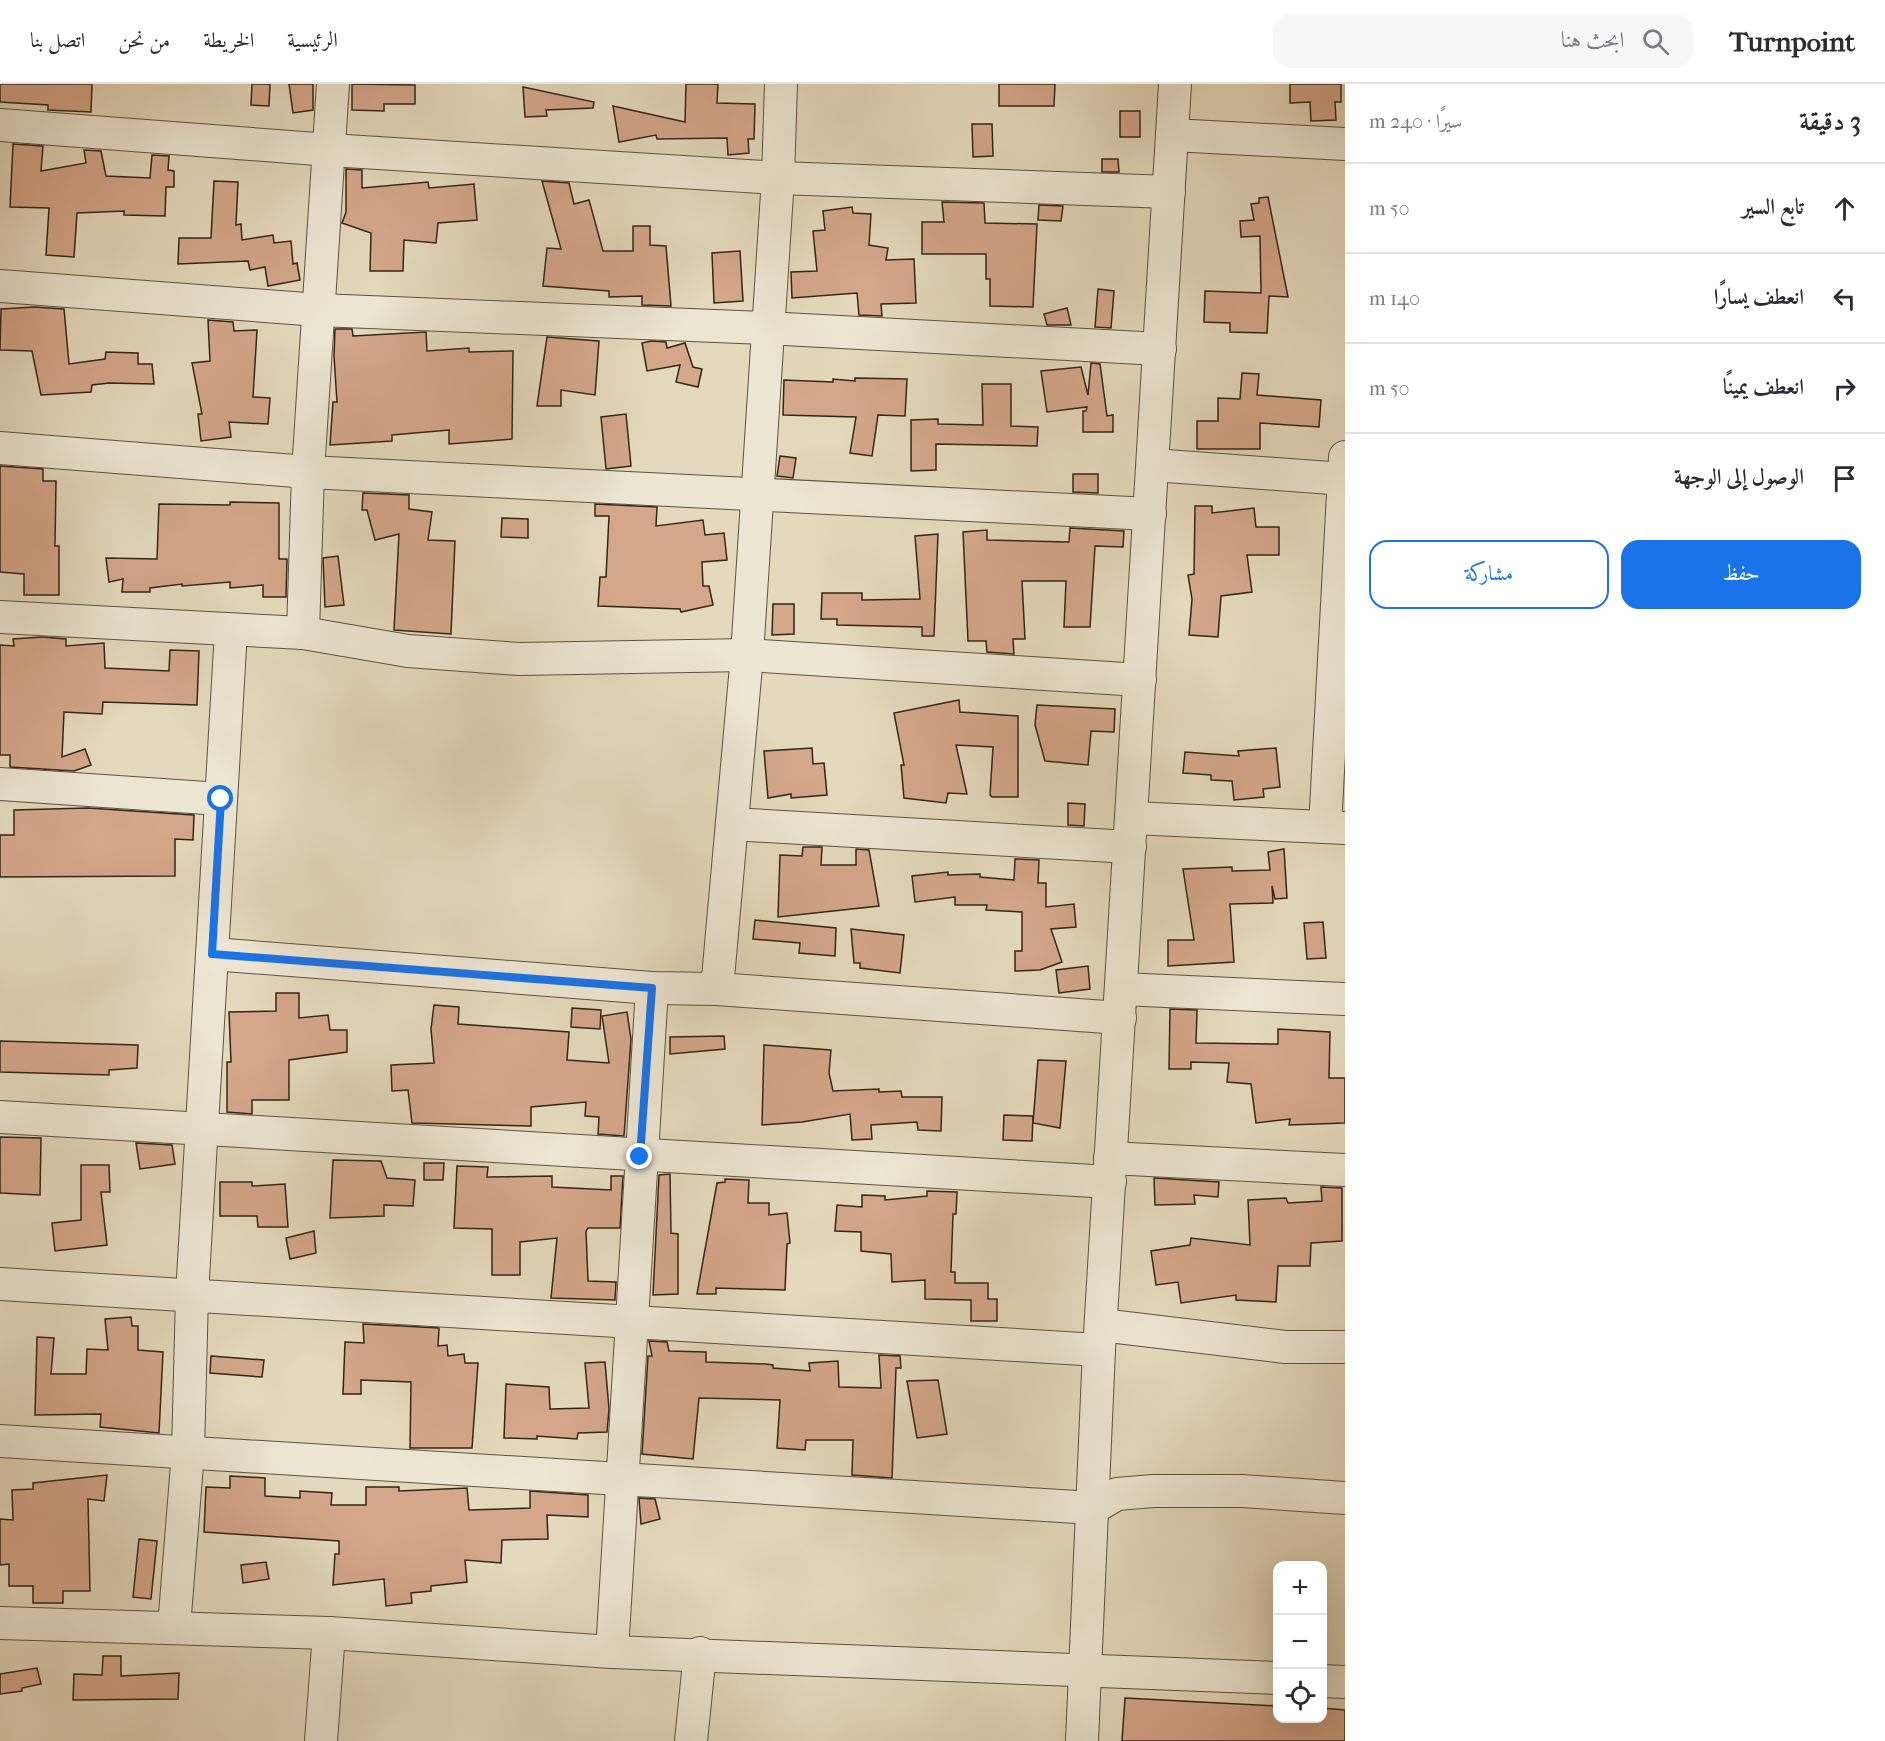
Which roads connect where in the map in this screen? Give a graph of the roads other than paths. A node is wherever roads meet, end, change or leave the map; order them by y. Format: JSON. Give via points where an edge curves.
{"nodes":[{"id":1,"x":333,"y":84,"type":"edge"},
{"id":2,"x":781,"y":84,"type":"edge"},
{"id":3,"x":1175,"y":84,"type":"edge"},
{"id":4,"x":0,"y":125,"type":"edge"},
{"id":5,"x":1172,"y":135,"type":"junction"},
{"id":6,"x":1345,"y":144,"type":"edge"},
{"id":7,"x":330,"y":150,"type":"junction"},
{"id":8,"x":778,"y":178,"type":"junction"},
{"id":9,"x":1169,"y":192,"type":"junction"},
{"id":10,"x":0,"y":286,"type":"edge"},
{"id":11,"x":319,"y":310,"type":"junction"},
{"id":12,"x":766,"y":328,"type":"junction"},
{"id":13,"x":1160,"y":349,"type":"junction"},
{"id":14,"x":0,"y":448,"type":"edge"},
{"id":15,"x":1153,"y":465,"type":"junction"},
{"id":16,"x":308,"y":472,"type":"junction"},
{"id":17,"x":1345,"y":472,"type":"edge"},
{"id":18,"x":756,"y":493,"type":"junction"},
{"id":19,"x":1150,"y":514,"type":"junction"},
{"id":20,"x":0,"y":616,"type":"edge"},
{"id":21,"x":231,"y":631,"type":"junction"},
{"id":22,"x":303,"y":633,"type":"junction"},
{"id":23,"x":747,"y":655,"type":"junction"},
{"id":24,"x":1339,"y":662,"type":"edge"},
{"id":25,"x":1140,"y":680,"type":"junction"},
{"id":26,"x":0,"y":784,"type":"edge"},
{"id":27,"x":221,"y":799,"type":"junction"},
{"id":28,"x":732,"y":824,"type":"junction"},
{"id":29,"x":1335,"y":828,"type":"edge"},
{"id":30,"x":1131,"y":833,"type":"junction"},
{"id":31,"x":212,"y":954,"type":"junction"},
{"id":32,"x":652,"y":988,"type":"junction"},
{"id":33,"x":717,"y":989,"type":"junction"},
{"id":34,"x":1345,"y":999,"type":"edge"},
{"id":35,"x":1120,"y":1004,"type":"junction"},
{"id":36,"x":0,"y":1117,"type":"edge"},
{"id":37,"x":202,"y":1131,"type":"junction"},
{"id":38,"x":640,"y":1157,"type":"junction"},
{"id":39,"x":1110,"y":1170,"type":"junction"},
{"id":40,"x":1345,"y":1170,"type":"edge"},
{"id":41,"x":0,"y":1284,"type":"edge"},
{"id":42,"x":192,"y":1295,"type":"junction"},
{"id":43,"x":633,"y":1322,"type":"junction"},
{"id":44,"x":1100,"y":1338,"type":"junction"},
{"id":45,"x":1345,"y":1347,"type":"edge"},
{"id":46,"x":0,"y":1441,"type":"edge"},
{"id":47,"x":188,"y":1452,"type":"junction"},
{"id":48,"x":624,"y":1479,"type":"junction"},
{"id":49,"x":1345,"y":1498,"type":"edge"},
{"id":50,"x":1093,"y":1508,"type":"junction"},
{"id":51,"x":0,"y":1623,"type":"edge"},
{"id":52,"x":174,"y":1627,"type":"junction"},
{"id":53,"x":329,"y":1633,"type":"junction"},
{"id":54,"x":612,"y":1652,"type":"junction"},
{"id":55,"x":700,"y":1653,"type":"junction"},
{"id":56,"x":1086,"y":1669,"type":"junction"},
{"id":57,"x":1273,"y":1678,"type":"edge"},
{"id":58,"x":1327,"y":1681,"type":"edge"},
{"id":59,"x":1345,"y":1682,"type":"edge"},
{"id":60,"x":321,"y":1741,"type":"edge"},
{"id":61,"x":691,"y":1741,"type":"edge"},
{"id":62,"x":1082,"y":1741,"type":"edge"}],
"edges":[{"from":1,"to":7,"type":"street"},
{"from":2,"to":8,"type":"street"},
{"from":3,"to":5,"type":"street"},
{"from":4,"to":7,"type":"street"},
{"from":5,"to":6,"type":"street"},
{"from":5,"to":9,"type":"street"},
{"from":7,"to":8,"type":"street"},
{"from":7,"to":11,"type":"street"},
{"from":8,"to":9,"type":"street"},
{"from":8,"to":12,"type":"street"},
{"from":9,"to":13,"type":"street"},
{"from":10,"to":11,"type":"street"},
{"from":11,"to":12,"type":"street"},
{"from":11,"to":16,"type":"street"},
{"from":12,"to":13,"type":"street"},
{"from":12,"to":18,"type":"street"},
{"from":13,"to":15,"type":"street"},
{"from":14,"to":16,"type":"street"},
{"from":15,"to":17,"type":"street"},
{"from":15,"to":19,"type":"street"},
{"from":16,"to":18,"type":"street"},
{"from":16,"to":22,"type":"street"},
{"from":17,"to":24,"type":"street"},
{"from":18,"to":19,"type":"street"},
{"from":18,"to":23,"type":"street"},
{"from":19,"to":25,"type":"street"},
{"from":20,"to":21,"type":"street"},
{"from":21,"to":22,"type":"street"},
{"from":21,"to":27,"type":"street"},
{"from":22,"to":23,"type":"street","via":[[408,651],[519,659]]},
{"from":23,"to":25,"type":"street"},
{"from":23,"to":28,"type":"street"},
{"from":24,"to":29,"type":"street"},
{"from":25,"to":30,"type":"street"},
{"from":26,"to":27,"type":"street"},
{"from":27,"to":31,"type":"street"},
{"from":28,"to":30,"type":"street"},
{"from":28,"to":33,"type":"street"},
{"from":29,"to":30,"type":"street"},
{"from":30,"to":35,"type":"street"},
{"from":31,"to":32,"type":"street"},
{"from":31,"to":37,"type":"street"},
{"from":32,"to":33,"type":"street"},
{"from":32,"to":38,"type":"street"},
{"from":33,"to":35,"type":"street"},
{"from":34,"to":35,"type":"street"},
{"from":35,"to":39,"type":"street"},
{"from":36,"to":37,"type":"street"},
{"from":37,"to":38,"type":"street"},
{"from":37,"to":42,"type":"street"},
{"from":38,"to":39,"type":"street"},
{"from":38,"to":43,"type":"street"},
{"from":39,"to":40,"type":"street"},
{"from":39,"to":44,"type":"street"},
{"from":41,"to":42,"type":"street"},
{"from":42,"to":43,"type":"street"},
{"from":42,"to":47,"type":"street"},
{"from":43,"to":44,"type":"street"},
{"from":43,"to":48,"type":"street"},
{"from":44,"to":45,"type":"street"},
{"from":44,"to":50,"type":"street"},
{"from":46,"to":47,"type":"street"},
{"from":47,"to":48,"type":"street"},
{"from":47,"to":52,"type":"street"},
{"from":48,"to":50,"type":"street"},
{"from":48,"to":54,"type":"street"},
{"from":49,"to":50,"type":"street","via":[[1242,1491],[1153,1491],[1117,1494]]},
{"from":50,"to":56,"type":"street"},
{"from":51,"to":52,"type":"street"},
{"from":52,"to":53,"type":"street"},
{"from":53,"to":54,"type":"street"},
{"from":53,"to":60,"type":"street"},
{"from":54,"to":55,"type":"street"},
{"from":55,"to":56,"type":"street"},
{"from":55,"to":61,"type":"street"},
{"from":56,"to":57,"type":"street"},
{"from":56,"to":62,"type":"street"},
{"from":58,"to":59,"type":"street"}]}
